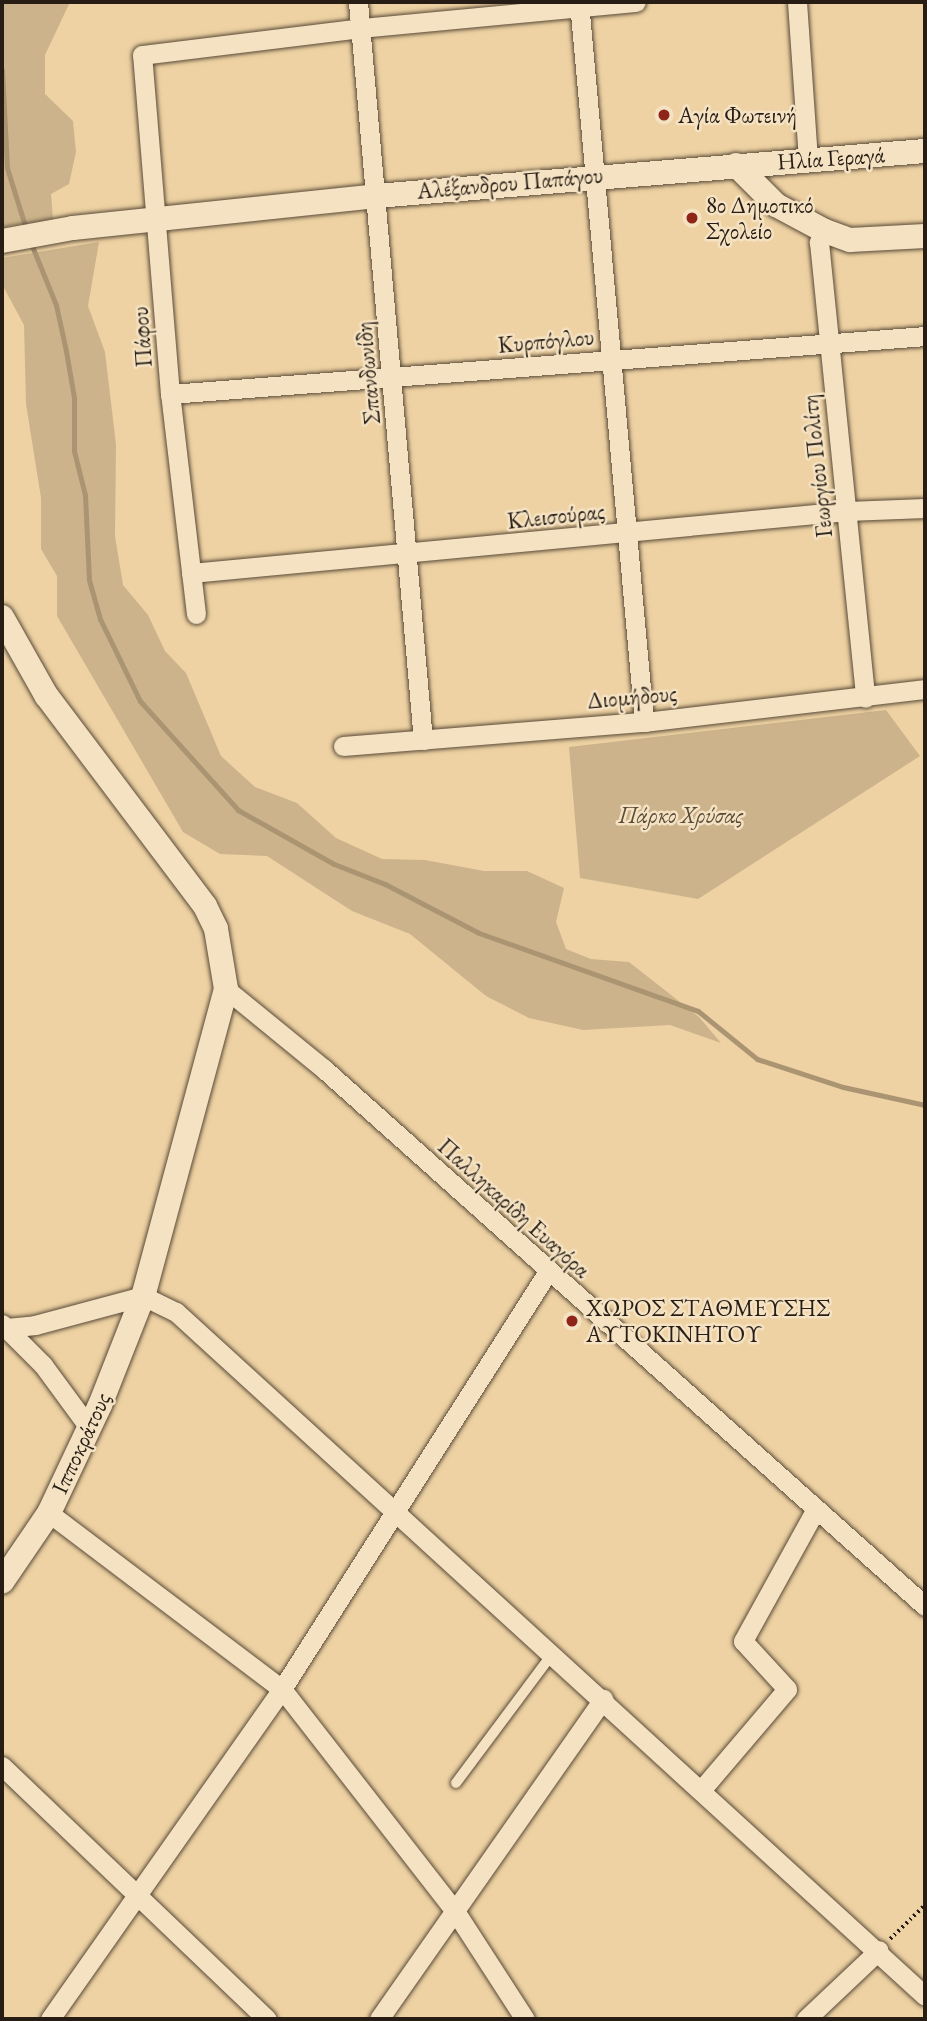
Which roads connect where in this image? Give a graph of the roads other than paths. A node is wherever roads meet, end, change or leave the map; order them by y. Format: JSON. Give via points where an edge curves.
{"nodes":[{"id":1,"x":358,"y":2,"type":"edge"},
{"id":2,"x":636,"y":2,"type":"edge"},
{"id":3,"x":797,"y":2,"type":"edge"},
{"id":4,"x":579,"y":5,"type":"edge"},
{"id":5,"x":361,"y":28,"type":"junction"},
{"id":6,"x":925,"y":151,"type":"edge"},
{"id":7,"x":808,"y":160,"type":"junction"},
{"id":8,"x":736,"y":165,"type":"junction"},
{"id":9,"x":592,"y":175,"type":"junction"},
{"id":10,"x":376,"y":195,"type":"junction"},
{"id":11,"x":159,"y":219,"type":"junction"},
{"id":12,"x":825,"y":230,"type":"junction"},
{"id":13,"x":925,"y":236,"type":"edge"},
{"id":14,"x":2,"y":241,"type":"edge"},
{"id":15,"x":925,"y":336,"type":"edge"},
{"id":16,"x":829,"y":342,"type":"junction"},
{"id":17,"x":608,"y":360,"type":"junction"},
{"id":18,"x":394,"y":380,"type":"junction"},
{"id":19,"x":170,"y":394,"type":"junction"},
{"id":20,"x":925,"y":508,"type":"edge"},
{"id":21,"x":847,"y":511,"type":"junction"},
{"id":22,"x":628,"y":534,"type":"junction"},
{"id":23,"x":407,"y":555,"type":"junction"},
{"id":24,"x":191,"y":573,"type":"junction"},
{"id":25,"x":195,"y":614,"type":"dead end"},
{"id":26,"x":4,"y":629,"type":"edge"},
{"id":27,"x":925,"y":689,"type":"edge"},
{"id":28,"x":865,"y":698,"type":"junction"},
{"id":29,"x":645,"y":722,"type":"junction"},
{"id":30,"x":423,"y":740,"type":"junction"},
{"id":31,"x":342,"y":746,"type":"dead end"},
{"id":32,"x":226,"y":989,"type":"junction"},
{"id":33,"x":548,"y":1272,"type":"junction"},
{"id":34,"x":144,"y":1296,"type":"junction"},
{"id":35,"x":4,"y":1326,"type":"edge"},
{"id":36,"x":90,"y":1429,"type":"junction"},
{"id":37,"x":816,"y":1509,"type":"junction"},
{"id":38,"x":395,"y":1511,"type":"junction"},
{"id":39,"x":49,"y":1513,"type":"junction"},
{"id":40,"x":2,"y":1582,"type":"edge"},
{"id":41,"x":925,"y":1606,"type":"edge"},
{"id":42,"x":553,"y":1653,"type":"junction"},
{"id":43,"x":282,"y":1689,"type":"junction"},
{"id":44,"x":603,"y":1699,"type":"junction"},
{"id":45,"x":2,"y":1766,"type":"edge"},
{"id":46,"x":456,"y":1783,"type":"dead end"},
{"id":47,"x":702,"y":1789,"type":"junction"},
{"id":48,"x":136,"y":1898,"type":"junction"},
{"id":49,"x":455,"y":1911,"type":"junction"},
{"id":50,"x":879,"y":1950,"type":"junction"},
{"id":51,"x":925,"y":1996,"type":"edge"},
{"id":52,"x":51,"y":2019,"type":"edge"},
{"id":53,"x":267,"y":2019,"type":"edge"},
{"id":54,"x":379,"y":2019,"type":"edge"},
{"id":55,"x":525,"y":2019,"type":"edge"},
{"id":56,"x":806,"y":2019,"type":"edge"}],
"edges":[{"from":1,"to":5,"type":"street","name":"Σπανδωνίδη"},
{"from":2,"to":4,"type":"street"},
{"from":3,"to":7,"type":"street"},
{"from":4,"to":5,"type":"street"},
{"from":4,"to":9,"type":"street"},
{"from":5,"to":10,"type":"street","name":"Σπανδωνίδη"},
{"from":5,"to":11,"type":"street","name":"Πάφου","via":[[142,55]]},
{"from":6,"to":7,"type":"street","name":"Ηλία Γεραγά"},
{"from":7,"to":8,"type":"street","name":"Ηλία Γεραγά"},
{"from":8,"to":9,"type":"street","name":"Αλέξανδρου Παπάγου"},
{"from":8,"to":12,"type":"street","via":[[776,205]]},
{"from":9,"to":10,"type":"street","name":"Αλέξανδρου Παπάγου"},
{"from":9,"to":17,"type":"street"},
{"from":10,"to":11,"type":"street","name":"Αλέξανδρου Παπάγου"},
{"from":10,"to":18,"type":"street","name":"Σπανδωνίδη"},
{"from":11,"to":14,"type":"street","name":"Αλέξανδρου Παπάγου"},
{"from":11,"to":19,"type":"street","name":"Πάφου"},
{"from":12,"to":13,"type":"street","via":[[850,240]]},
{"from":12,"to":16,"type":"street","name":"Γεωργίου Πολίτη","via":[[819,242]]},
{"from":15,"to":16,"type":"street","name":"Κυρπόγλου"},
{"from":16,"to":17,"type":"street","name":"Κυρπόγλου"},
{"from":16,"to":21,"type":"street","name":"Γεωργίου Πολίτη"},
{"from":17,"to":18,"type":"street","name":"Κυρπόγλου"},
{"from":17,"to":22,"type":"street"},
{"from":18,"to":19,"type":"street","name":"Κυρπόγλου"},
{"from":18,"to":23,"type":"street","name":"Σπανδωνίδη"},
{"from":19,"to":24,"type":"street","name":"Πάφου"},
{"from":20,"to":21,"type":"street","name":"Κλεισούρας"},
{"from":21,"to":22,"type":"street","name":"Κλεισούρας"},
{"from":21,"to":28,"type":"street","name":"Γεωργίου Πολίτη"},
{"from":22,"to":23,"type":"street","name":"Κλεισούρας"},
{"from":22,"to":29,"type":"street"},
{"from":23,"to":24,"type":"street","name":"Κλεισούρας"},
{"from":23,"to":30,"type":"street","name":"Σπανδωνίδη"},
{"from":24,"to":25,"type":"street","name":"Πάφου"},
{"from":26,"to":32,"type":"street","via":[[46,695],[205,906],[216,929]]},
{"from":27,"to":28,"type":"street","name":"Διομήδους"},
{"from":28,"to":29,"type":"street","name":"Διομήδους"},
{"from":29,"to":30,"type":"street","name":"Διομήδους"},
{"from":30,"to":31,"type":"street","name":"Διομήδους"},
{"from":32,"to":33,"type":"street","name":"Παλληκαρίδη Ευαγόρα","via":[[324,1069]]},
{"from":32,"to":34,"type":"street","name":"Ιπποκράτους"},
{"from":33,"to":37,"type":"street","name":"Παλληκαρίδη Ευαγόρα"},
{"from":33,"to":38,"type":"street"},
{"from":34,"to":35,"type":"street","via":[[35,1325]]},
{"from":34,"to":36,"type":"street","name":"Ιπποκράτους"},
{"from":34,"to":38,"type":"street","via":[[176,1312]]},
{"from":35,"to":36,"type":"street","via":[[43,1365]]},
{"from":36,"to":39,"type":"street","name":"Ιπποκράτους"},
{"from":37,"to":41,"type":"street","name":"Παλληκαρίδη Ευαγόρα"},
{"from":37,"to":47,"type":"street","via":[[743,1641],[788,1689]]},
{"from":38,"to":42,"type":"street"},
{"from":38,"to":43,"type":"street"},
{"from":39,"to":40,"type":"street","name":"Ιπποκράτους"},
{"from":39,"to":43,"type":"street"},
{"from":42,"to":44,"type":"street"},
{"from":42,"to":46,"type":"lane"},
{"from":43,"to":48,"type":"street"},
{"from":43,"to":49,"type":"street"},
{"from":44,"to":47,"type":"street"},
{"from":44,"to":49,"type":"street"},
{"from":45,"to":48,"type":"street"},
{"from":47,"to":50,"type":"street"},
{"from":48,"to":52,"type":"street"},
{"from":48,"to":53,"type":"street"},
{"from":49,"to":54,"type":"street"},
{"from":49,"to":55,"type":"street"},
{"from":50,"to":51,"type":"street"},
{"from":50,"to":56,"type":"street"}]}
